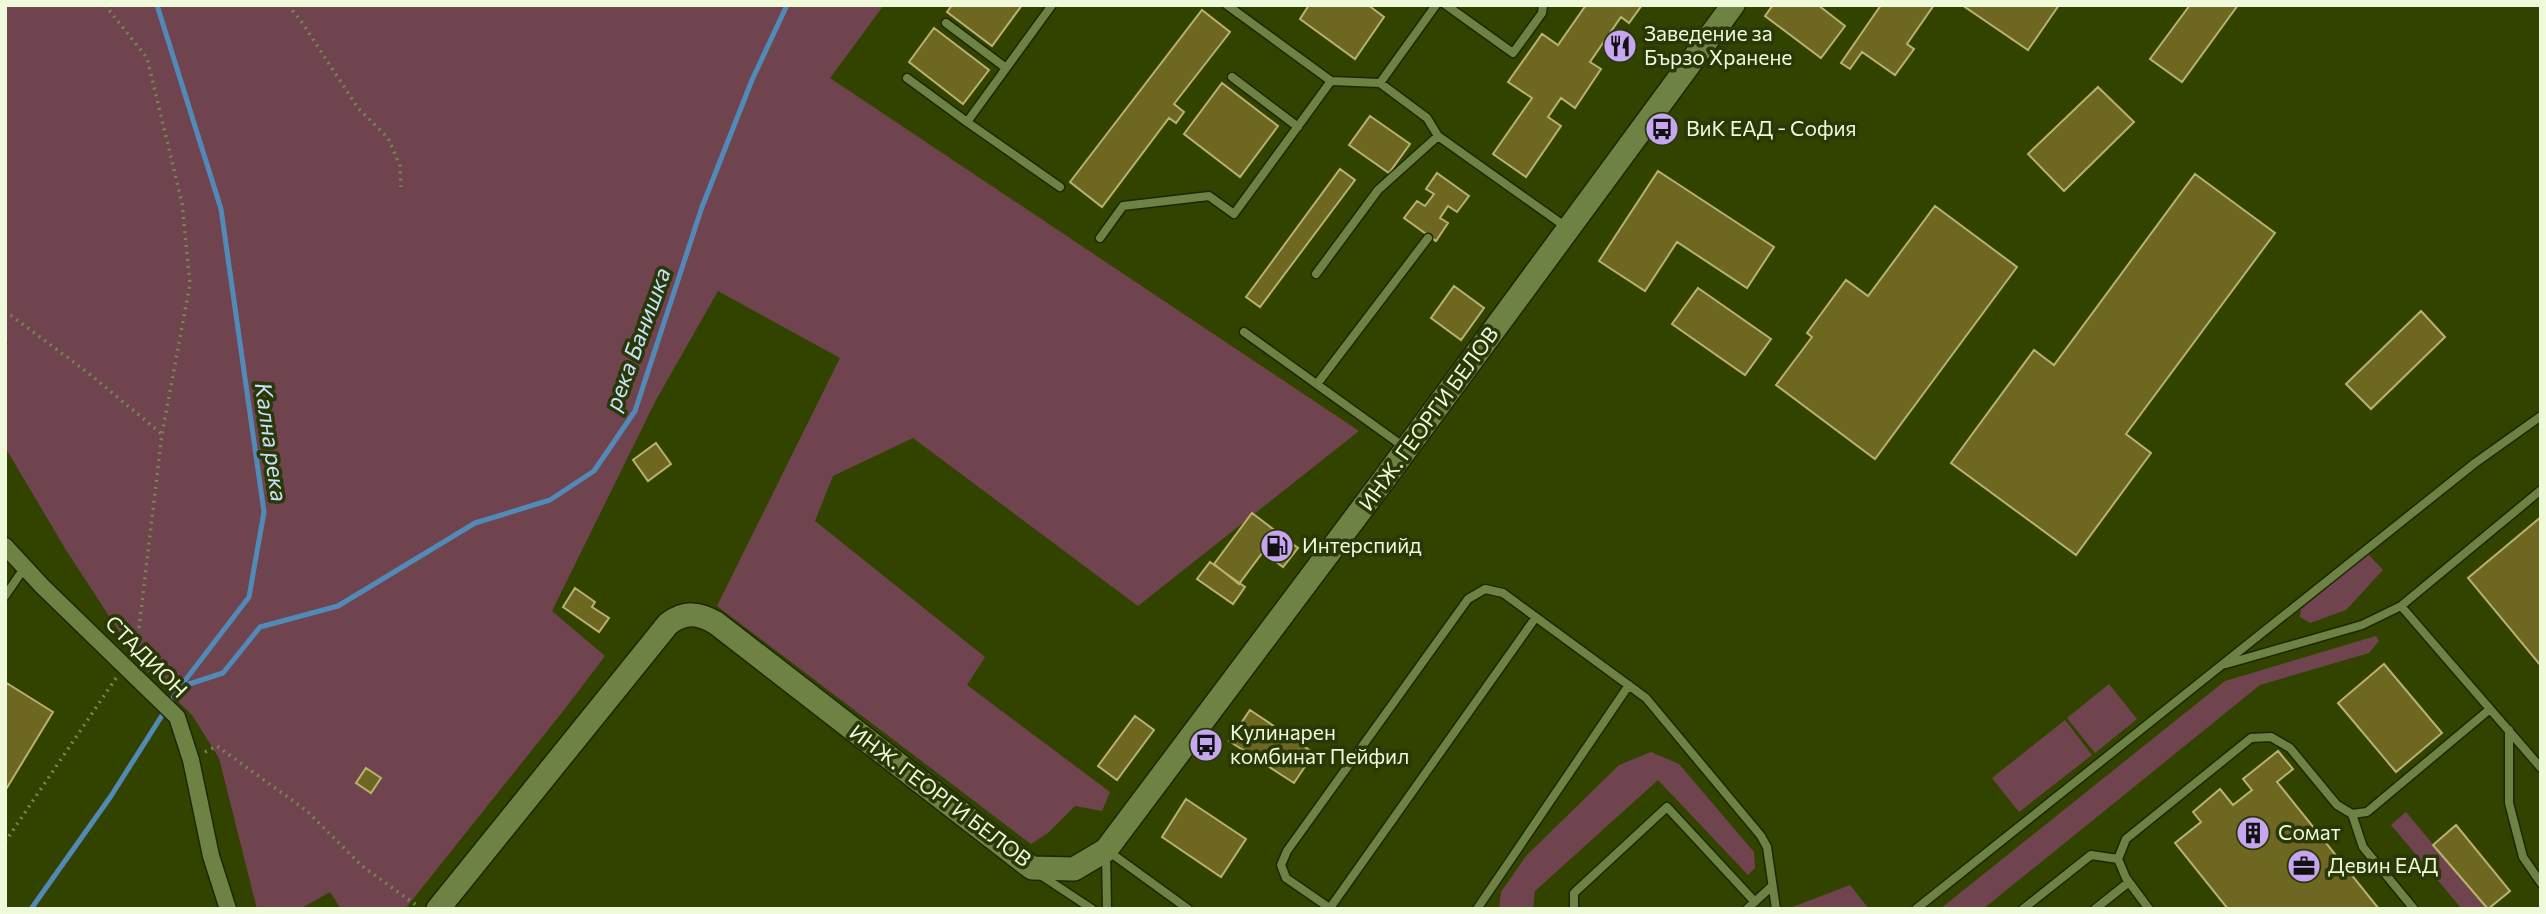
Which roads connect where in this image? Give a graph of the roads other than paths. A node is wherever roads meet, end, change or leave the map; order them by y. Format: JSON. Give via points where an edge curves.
{"nodes":[{"id":1,"x":1052,"y":5,"type":"edge"},
{"id":2,"x":1227,"y":5,"type":"edge"},
{"id":3,"x":1436,"y":5,"type":"edge"},
{"id":4,"x":1446,"y":5,"type":"edge"},
{"id":5,"x":1543,"y":5,"type":"edge"},
{"id":6,"x":1733,"y":5,"type":"edge"},
{"id":7,"x":946,"y":23,"type":"dead end"},
{"id":8,"x":1006,"y":68,"type":"junction"},
{"id":9,"x":1232,"y":77,"type":"dead end"},
{"id":10,"x":907,"y":78,"type":"dead end"},
{"id":11,"x":1331,"y":81,"type":"junction"},
{"id":12,"x":1380,"y":83,"type":"junction"},
{"id":13,"x":967,"y":121,"type":"junction"},
{"id":14,"x":1298,"y":127,"type":"junction"},
{"id":15,"x":1438,"y":136,"type":"junction"},
{"id":16,"x":1060,"y":187,"type":"dead end"},
{"id":17,"x":1569,"y":228,"type":"junction"},
{"id":18,"x":1100,"y":237,"type":"dead end"},
{"id":19,"x":1428,"y":238,"type":"dead end"},
{"id":20,"x":1316,"y":274,"type":"dead end"},
{"id":21,"x":1244,"y":332,"type":"dead end"},
{"id":22,"x":1317,"y":384,"type":"junction"},
{"id":23,"x":2541,"y":416,"type":"edge"},
{"id":24,"x":1406,"y":449,"type":"junction"},
{"id":25,"x":2541,"y":490,"type":"edge"},
{"id":26,"x":5,"y":545,"type":"edge"},
{"id":27,"x":25,"y":567,"type":"junction"},
{"id":28,"x":5,"y":596,"type":"edge"},
{"id":29,"x":2401,"y":606,"type":"junction"},
{"id":30,"x":1536,"y":617,"type":"junction"},
{"id":31,"x":2219,"y":666,"type":"junction"},
{"id":32,"x":1629,"y":685,"type":"junction"},
{"id":33,"x":2490,"y":709,"type":"junction"},
{"id":34,"x":2508,"y":730,"type":"junction"},
{"id":35,"x":2541,"y":768,"type":"edge"},
{"id":36,"x":2352,"y":814,"type":"junction"},
{"id":37,"x":1106,"y":850,"type":"junction"},
{"id":38,"x":2118,"y":859,"type":"junction"},
{"id":39,"x":1032,"y":868,"type":"junction"},
{"id":40,"x":2129,"y":882,"type":"junction"},
{"id":41,"x":2541,"y":883,"type":"edge"},
{"id":42,"x":1772,"y":886,"type":"junction"},
{"id":43,"x":1755,"y":902,"type":"junction"},
{"id":44,"x":1330,"y":908,"type":"edge"},
{"id":45,"x":228,"y":909,"type":"edge"},
{"id":46,"x":438,"y":909,"type":"edge"},
{"id":47,"x":1093,"y":909,"type":"edge"},
{"id":48,"x":1107,"y":909,"type":"edge"},
{"id":49,"x":1188,"y":909,"type":"edge"},
{"id":50,"x":1478,"y":909,"type":"edge"},
{"id":51,"x":1574,"y":909,"type":"edge"},
{"id":52,"x":1747,"y":909,"type":"edge"},
{"id":53,"x":1776,"y":909,"type":"edge"},
{"id":54,"x":1916,"y":909,"type":"edge"},
{"id":55,"x":2023,"y":909,"type":"edge"},
{"id":56,"x":2095,"y":909,"type":"edge"},
{"id":57,"x":2149,"y":909,"type":"edge"},
{"id":58,"x":2414,"y":909,"type":"edge"}],
"edges":[{"from":1,"to":8,"type":"lane"},
{"from":2,"to":11,"type":"lane"},
{"from":3,"to":12,"type":"lane"},
{"from":4,"to":5,"type":"lane","via":[[1513,53]]},
{"from":6,"to":17,"type":"street","name":"ИНЖ. ГЕОРГИ БЕЛОВ"},
{"from":7,"to":8,"type":"lane"},
{"from":8,"to":13,"type":"lane"},
{"from":9,"to":14,"type":"lane"},
{"from":10,"to":13,"type":"lane"},
{"from":11,"to":12,"type":"lane"},
{"from":11,"to":14,"type":"lane"},
{"from":12,"to":15,"type":"lane","via":[[1427,118]]},
{"from":13,"to":16,"type":"lane"},
{"from":14,"to":18,"type":"lane","via":[[1234,214],[1209,196],[1123,206]]},
{"from":15,"to":17,"type":"lane"},
{"from":15,"to":20,"type":"lane","via":[[1378,190]]},
{"from":17,"to":24,"type":"street","name":"ИНЖ. ГЕОРГИ БЕЛОВ"},
{"from":19,"to":22,"type":"lane"},
{"from":21,"to":22,"type":"lane"},
{"from":22,"to":24,"type":"lane"},
{"from":23,"to":31,"type":"lane"},
{"from":24,"to":37,"type":"street","name":"ИНЖ. ГЕОРГИ БЕЛОВ"},
{"from":25,"to":29,"type":"lane"},
{"from":26,"to":27,"type":"street","name":"СТАДИОН"},
{"from":27,"to":28,"type":"lane"},
{"from":27,"to":45,"type":"street","name":"СТАДИОН","via":[[177,718]]},
{"from":29,"to":31,"type":"lane","via":[[2362,625]]},
{"from":29,"to":33,"type":"lane"},
{"from":30,"to":32,"type":"lane"},
{"from":30,"to":44,"type":"lane"},
{"from":30,"to":44,"type":"lane","via":[[1503,593],[1485,589],[1468,599],[1287,851],[1281,865],[1286,878]]},
{"from":31,"to":54,"type":"lane"},
{"from":32,"to":42,"type":"lane","via":[[1646,698],[1761,836]]},
{"from":32,"to":50,"type":"lane"},
{"from":33,"to":34,"type":"lane"},
{"from":33,"to":36,"type":"lane","via":[[2367,812]]},
{"from":34,"to":35,"type":"lane"},
{"from":34,"to":41,"type":"lane","via":[[2509,803],[2523,857]]},
{"from":36,"to":38,"type":"lane","via":[[2337,805],[2290,748],[2272,737],[2251,738],[2126,839]]},
{"from":36,"to":58,"type":"lane","via":[[2363,847]]},
{"from":37,"to":39,"type":"street","name":"ИНЖ. ГЕОРГИ БЕЛОВ","via":[[1074,869]]},
{"from":37,"to":48,"type":"lane"},
{"from":37,"to":49,"type":"lane"},
{"from":38,"to":40,"type":"lane"},
{"from":38,"to":55,"type":"lane","via":[[2091,855]]},
{"from":39,"to":46,"type":"street","name":"ИНЖ. ГЕОРГИ БЕЛОВ","via":[[716,623],[697,614],[677,617],[668,624]]},
{"from":39,"to":47,"type":"lane"},
{"from":40,"to":56,"type":"lane"},
{"from":40,"to":57,"type":"lane"},
{"from":42,"to":43,"type":"lane"},
{"from":42,"to":53,"type":"lane"},
{"from":43,"to":51,"type":"lane","via":[[1667,807],[1574,893]]},
{"from":43,"to":52,"type":"lane"}]}
